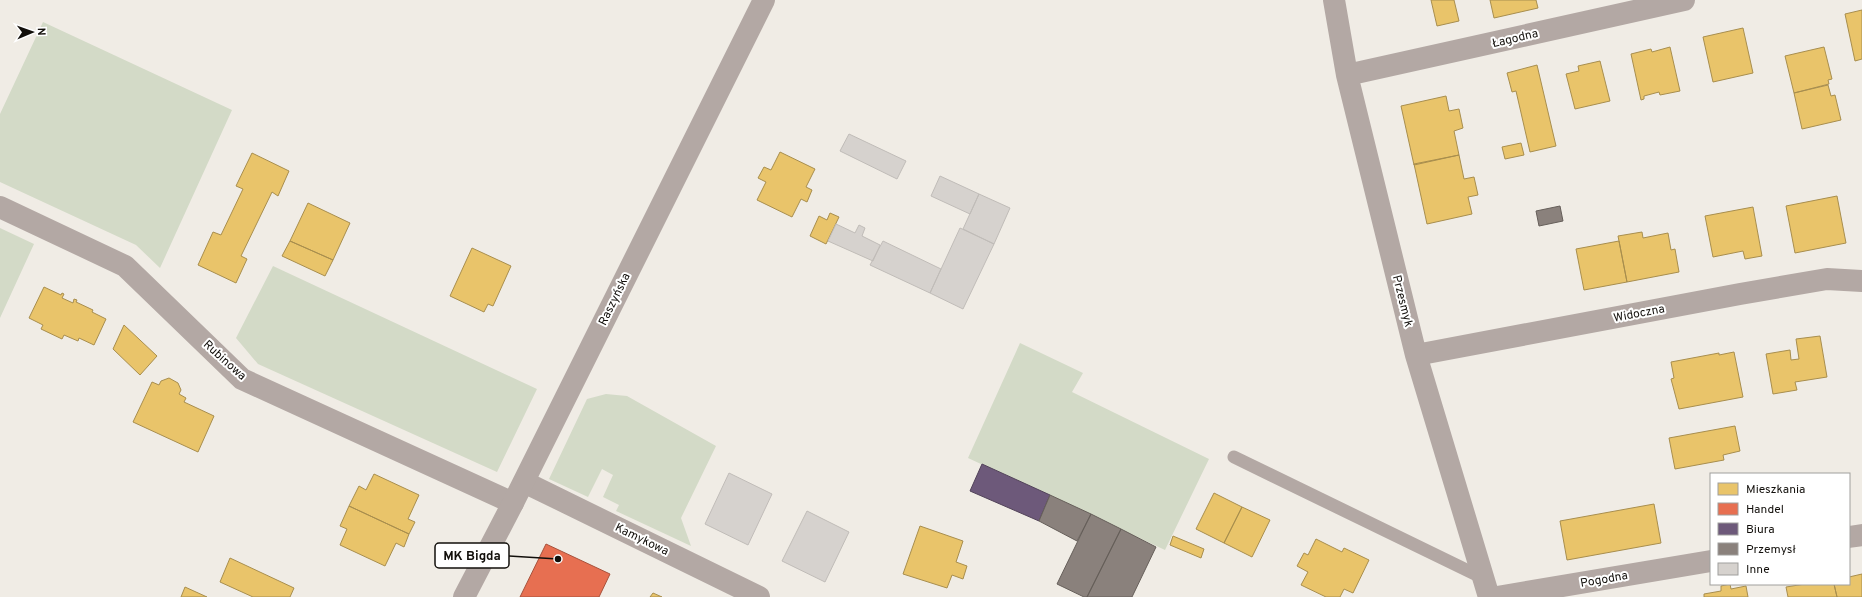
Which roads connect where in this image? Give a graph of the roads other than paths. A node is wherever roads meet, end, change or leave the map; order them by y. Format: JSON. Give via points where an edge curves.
{"nodes":[{"id":1,"x":764,"y":0,"type":"edge"},
{"id":2,"x":1334,"y":0,"type":"edge"},
{"id":3,"x":1684,"y":0,"type":"edge"},
{"id":4,"x":1347,"y":75,"type":"junction"},
{"id":5,"x":0,"y":207,"type":"edge"},
{"id":6,"x":1862,"y":281,"type":"edge"},
{"id":7,"x":1416,"y":355,"type":"junction"},
{"id":8,"x":1234,"y":457,"type":"dead end"},
{"id":9,"x":524,"y":482,"type":"junction"},
{"id":10,"x":513,"y":503,"type":"junction"},
{"id":11,"x":1862,"y":535,"type":"edge"},
{"id":12,"x":1850,"y":537,"type":"edge"},
{"id":13,"x":1710,"y":561,"type":"edge"},
{"id":14,"x":1486,"y":588,"type":"edge"},
{"id":15,"x":464,"y":597,"type":"edge"},
{"id":16,"x":760,"y":597,"type":"edge"},
{"id":17,"x":1498,"y":597,"type":"edge"}],
"edges":[{"from":1,"to":9,"type":"street","name":"Raszyńska"},
{"from":2,"to":4,"type":"street","name":"Przesmyk"},
{"from":3,"to":4,"type":"street","name":"Łagodna"},
{"from":4,"to":7,"type":"street","name":"Przesmyk"},
{"from":5,"to":10,"type":"street","name":"Rubinowa","via":[[125,266],[242,379]]},
{"from":6,"to":7,"type":"street","name":"Widoczna","via":[[1827,280],[1776,288]]},
{"from":7,"to":14,"type":"street","name":"Przesmyk"},
{"from":8,"to":14,"type":"lane"},
{"from":9,"to":10,"type":"street","name":"Raszyńska"},
{"from":9,"to":16,"type":"street","name":"Kamykowa"},
{"from":10,"to":15,"type":"street","name":"Raszyńska"},
{"from":11,"to":12,"type":"street"},
{"from":13,"to":17,"type":"street","name":"Pogodna"}]}
